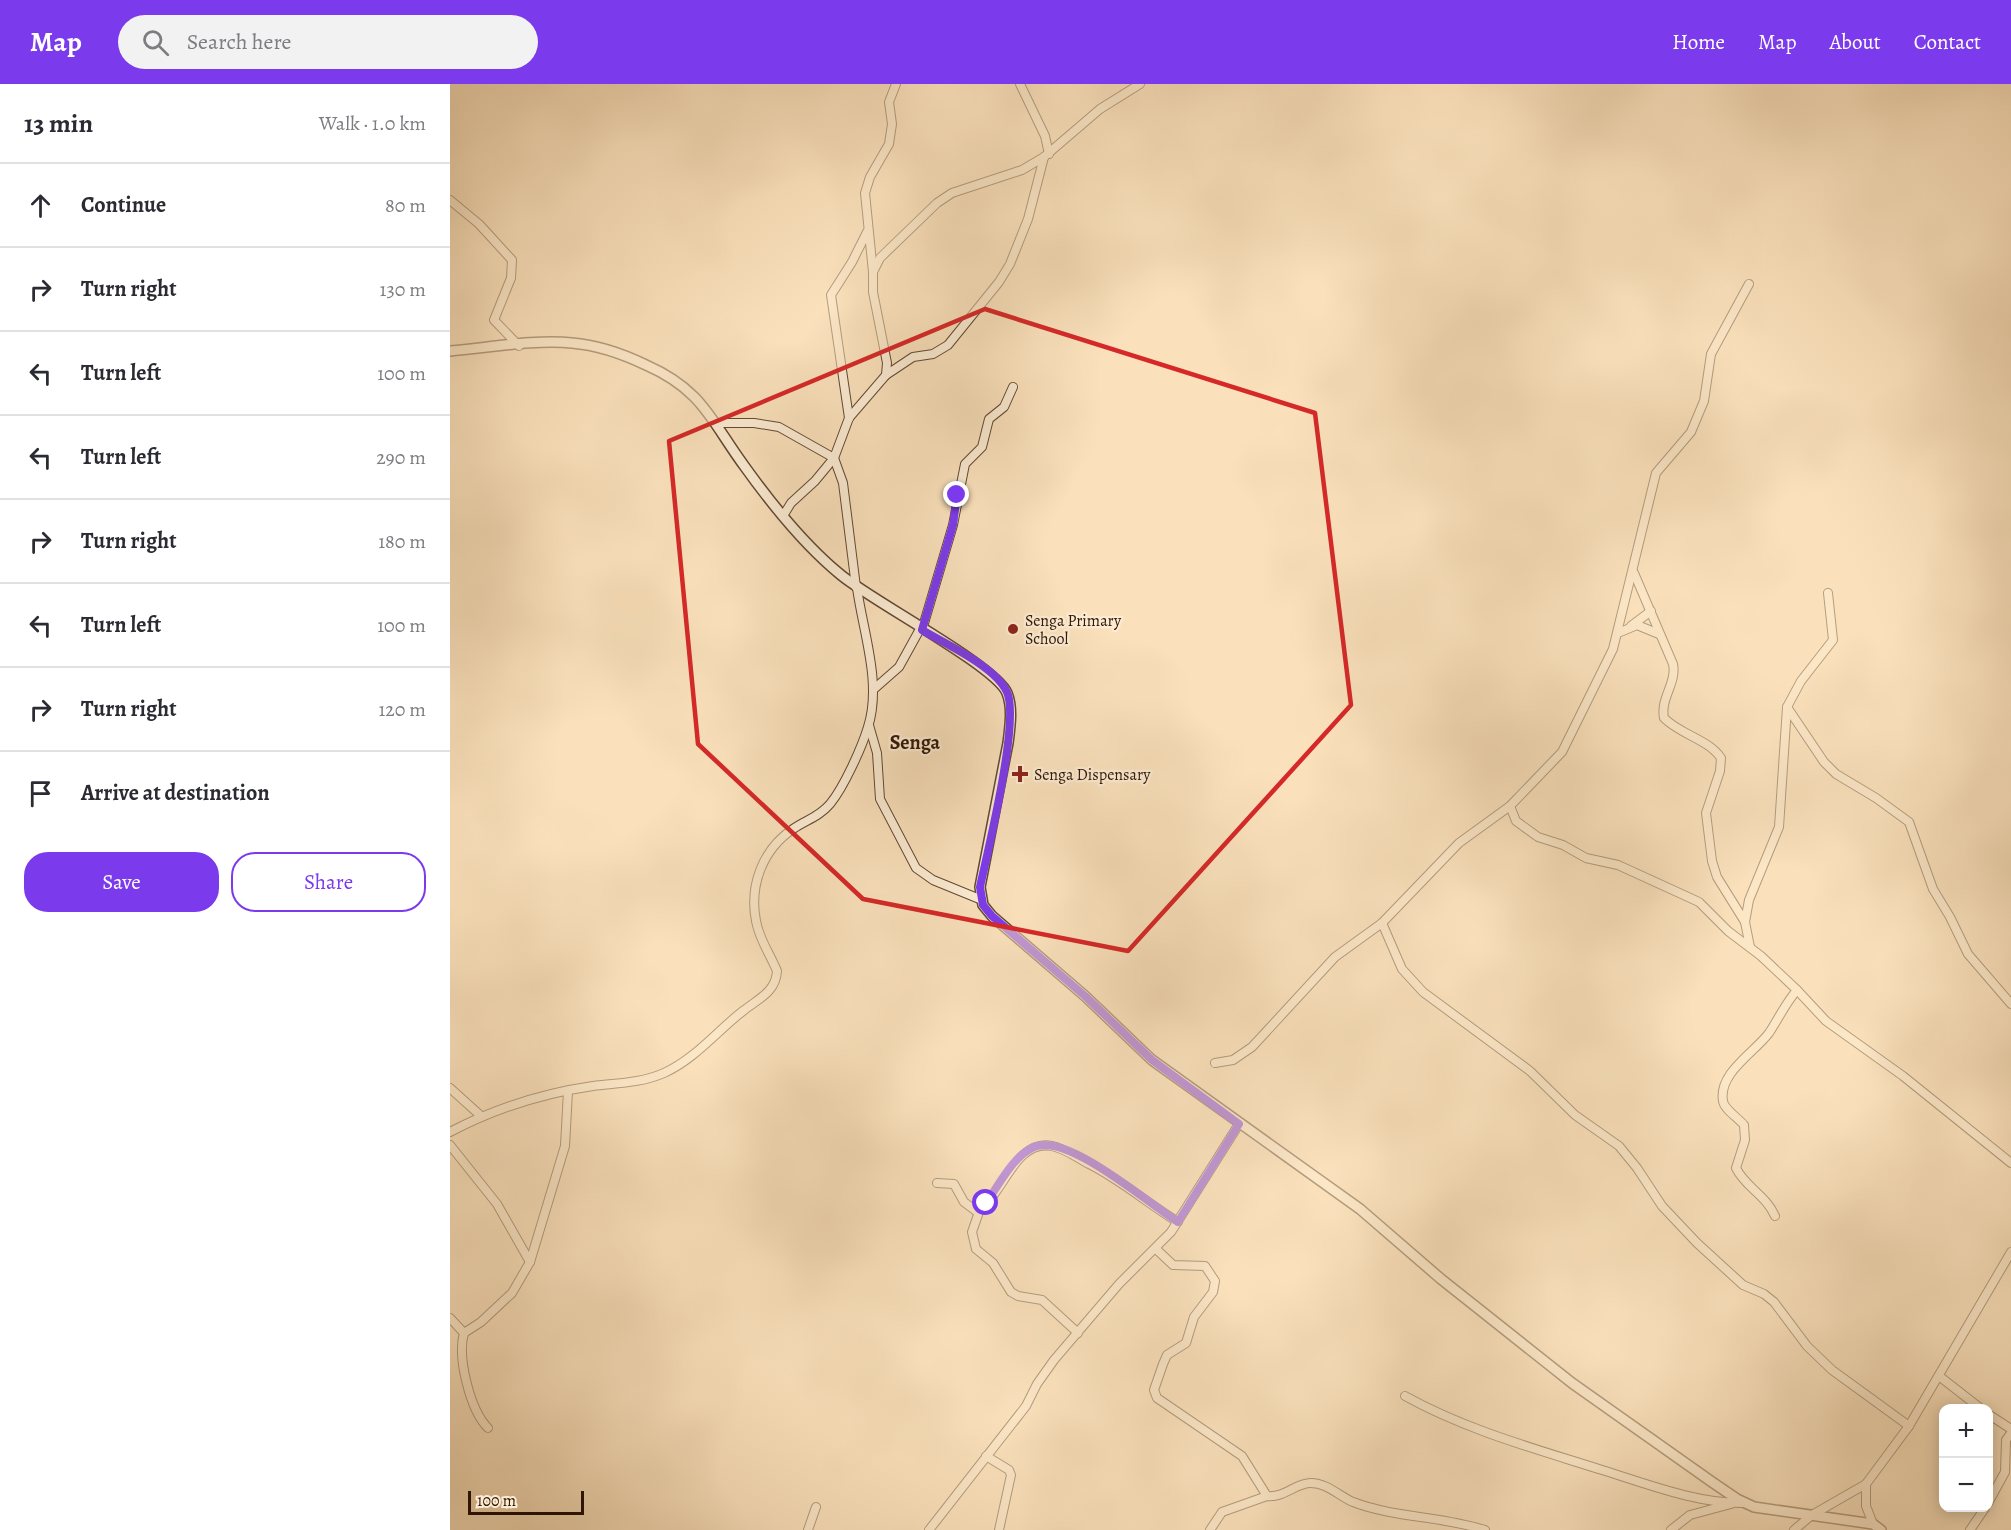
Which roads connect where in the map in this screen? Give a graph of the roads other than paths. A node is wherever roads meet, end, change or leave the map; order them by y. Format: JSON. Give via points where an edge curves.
{"nodes":[{"id":1,"x":896,"y":84,"type":"edge"},
{"id":2,"x":1020,"y":84,"type":"edge"},
{"id":3,"x":1140,"y":84,"type":"edge"},
{"id":4,"x":1046,"y":155,"type":"junction"},
{"id":5,"x":450,"y":200,"type":"edge"},
{"id":6,"x":867,"y":232,"type":"junction"},
{"id":7,"x":873,"y":272,"type":"junction"},
{"id":8,"x":1749,"y":284,"type":"dead end"},
{"id":9,"x":519,"y":346,"type":"junction"},
{"id":10,"x":450,"y":351,"type":"edge"},
{"id":11,"x":886,"y":375,"type":"junction"},
{"id":12,"x":1013,"y":387,"type":"dead end"},
{"id":13,"x":849,"y":418,"type":"junction"},
{"id":14,"x":716,"y":423,"type":"junction"},
{"id":15,"x":834,"y":458,"type":"junction"},
{"id":16,"x":783,"y":516,"type":"junction"},
{"id":17,"x":1634,"y":573,"type":"junction"},
{"id":18,"x":856,"y":587,"type":"junction"},
{"id":19,"x":1828,"y":593,"type":"dead end"},
{"id":20,"x":1651,"y":611,"type":"junction"},
{"id":21,"x":1630,"y":627,"type":"junction"},
{"id":22,"x":921,"y":629,"type":"junction"},
{"id":23,"x":1618,"y":633,"type":"junction"},
{"id":24,"x":1659,"y":634,"type":"junction"},
{"id":25,"x":874,"y":689,"type":"junction"},
{"id":26,"x":1787,"y":706,"type":"junction"},
{"id":27,"x":869,"y":725,"type":"junction"},
{"id":28,"x":1510,"y":806,"type":"junction"},
{"id":29,"x":982,"y":900,"type":"junction"},
{"id":30,"x":1745,"y":922,"type":"junction"},
{"id":31,"x":1382,"y":923,"type":"junction"},
{"id":32,"x":1750,"y":949,"type":"junction"},
{"id":33,"x":1797,"y":990,"type":"junction"},
{"id":34,"x":2011,"y":1004,"type":"edge"},
{"id":35,"x":1215,"y":1063,"type":"dead end"},
{"id":36,"x":450,"y":1088,"type":"edge"},
{"id":37,"x":568,"y":1091,"type":"junction"},
{"id":38,"x":481,"y":1116,"type":"junction"},
{"id":39,"x":1239,"y":1124,"type":"junction"},
{"id":40,"x":450,"y":1132,"type":"edge"},
{"id":41,"x":450,"y":1145,"type":"edge"},
{"id":42,"x":2011,"y":1163,"type":"edge"},
{"id":43,"x":937,"y":1183,"type":"dead end"},
{"id":44,"x":980,"y":1209,"type":"junction"},
{"id":45,"x":1775,"y":1216,"type":"dead end"},
{"id":46,"x":1178,"y":1222,"type":"junction"},
{"id":47,"x":1156,"y":1249,"type":"junction"},
{"id":48,"x":2011,"y":1252,"type":"edge"},
{"id":49,"x":530,"y":1262,"type":"junction"},
{"id":50,"x":450,"y":1318,"type":"edge"},
{"id":51,"x":464,"y":1333,"type":"junction"},
{"id":52,"x":1078,"y":1333,"type":"junction"},
{"id":53,"x":1939,"y":1376,"type":"junction"},
{"id":54,"x":1406,"y":1396,"type":"dead end"},
{"id":55,"x":1975,"y":1404,"type":"edge"},
{"id":56,"x":1993,"y":1417,"type":"edge"},
{"id":57,"x":1910,"y":1426,"type":"junction"},
{"id":58,"x":488,"y":1428,"type":"dead end"},
{"id":59,"x":2011,"y":1431,"type":"edge"},
{"id":60,"x":986,"y":1456,"type":"junction"},
{"id":61,"x":1866,"y":1484,"type":"junction"},
{"id":62,"x":1993,"y":1495,"type":"edge"},
{"id":63,"x":1268,"y":1496,"type":"junction"},
{"id":64,"x":1734,"y":1503,"type":"junction"},
{"id":65,"x":1746,"y":1503,"type":"junction"},
{"id":66,"x":816,"y":1507,"type":"dead end"},
{"id":67,"x":1787,"y":1512,"type":"junction"},
{"id":68,"x":1982,"y":1512,"type":"edge"},
{"id":69,"x":1812,"y":1515,"type":"junction"},
{"id":70,"x":1877,"y":1527,"type":"edge"},
{"id":71,"x":1798,"y":1529,"type":"edge"},
{"id":72,"x":808,"y":1530,"type":"edge"},
{"id":73,"x":929,"y":1530,"type":"edge"},
{"id":74,"x":999,"y":1530,"type":"edge"},
{"id":75,"x":1210,"y":1530,"type":"edge"},
{"id":76,"x":1485,"y":1530,"type":"edge"},
{"id":77,"x":1671,"y":1530,"type":"edge"},
{"id":78,"x":1970,"y":1530,"type":"edge"}],
"edges":[{"from":1,"to":6,"type":"street","via":[[889,102],[890,144],[865,193]]},
{"from":2,"to":4,"type":"street","via":[[1045,136]]},
{"from":3,"to":4,"type":"street","via":[[1101,109]]},
{"from":4,"to":7,"type":"street","via":[[1022,170],[952,193],[937,203],[880,258]]},
{"from":4,"to":11,"type":"street","via":[[1028,219],[999,282],[948,345],[933,354],[913,357]]},
{"from":5,"to":9,"type":"street","via":[[512,260],[511,278],[494,320]]},
{"from":6,"to":7,"type":"street"},
{"from":6,"to":13,"type":"street","via":[[831,295]]},
{"from":7,"to":11,"type":"street"},
{"from":8,"to":17,"type":"street","via":[[1711,354],[1704,401],[1691,432],[1656,473]]},
{"from":9,"to":10,"type":"street"},
{"from":9,"to":14,"type":"street","via":[[584,344],[633,359],[694,394]]},
{"from":11,"to":13,"type":"street"},
{"from":12,"to":22,"type":"street","via":[[1004,407],[989,419],[982,447],[965,464],[953,525]]},
{"from":13,"to":15,"type":"street"},
{"from":14,"to":15,"type":"street","via":[[754,423],[779,428]]},
{"from":14,"to":16,"type":"street"},
{"from":15,"to":16,"type":"street"},
{"from":15,"to":18,"type":"street","via":[[843,483]]},
{"from":16,"to":18,"type":"street","via":[[829,565]]},
{"from":17,"to":20,"type":"street"},
{"from":17,"to":23,"type":"street"},
{"from":18,"to":22,"type":"street"},
{"from":18,"to":25,"type":"street"},
{"from":19,"to":26,"type":"street","via":[[1833,640]]},
{"from":20,"to":21,"type":"street"},
{"from":20,"to":24,"type":"street"},
{"from":21,"to":23,"type":"street"},
{"from":21,"to":24,"type":"street","via":[[1642,626]]},
{"from":22,"to":25,"type":"street","via":[[899,668]]},
{"from":22,"to":29,"type":"street","via":[[991,673],[1009,702],[1008,743],[980,887]]},
{"from":23,"to":28,"type":"street","via":[[1563,752]]},
{"from":24,"to":30,"type":"street","via":[[1675,674],[1662,708],[1664,718],[1721,758],[1706,813],[1712,861],[1717,877]]},
{"from":25,"to":27,"type":"street"},
{"from":26,"to":30,"type":"street","via":[[1779,827],[1752,892]]},
{"from":26,"to":34,"type":"street","via":[[1836,774],[1909,822],[1933,889],[1968,954]]},
{"from":27,"to":29,"type":"street","via":[[877,753],[880,799],[916,868],[933,880]]},
{"from":27,"to":37,"type":"street","via":[[844,784],[830,804],[782,838],[759,868],[755,917],[777,971],[766,996],[665,1072],[632,1083]]},
{"from":28,"to":31,"type":"street","via":[[1459,843]]},
{"from":28,"to":32,"type":"street","via":[[1516,821],[1538,837],[1692,897]]},
{"from":29,"to":39,"type":"street","via":[[992,916],[1085,996],[1129,1040]]},
{"from":30,"to":32,"type":"street"},
{"from":31,"to":35,"type":"street","via":[[1335,957],[1252,1047],[1233,1060]]},
{"from":31,"to":57,"type":"street","via":[[1402,969],[1423,992],[1530,1071],[1575,1115],[1619,1146],[1662,1206],[1697,1243],[1743,1286],[1774,1302],[1807,1346],[1832,1370]]},
{"from":32,"to":33,"type":"street"},
{"from":33,"to":42,"type":"street","via":[[1826,1021],[1895,1070]]},
{"from":33,"to":45,"type":"street","via":[[1769,1032],[1732,1072],[1722,1097],[1723,1105],[1744,1125],[1745,1140],[1736,1168],[1740,1177],[1770,1204]]},
{"from":36,"to":38,"type":"street"},
{"from":37,"to":38,"type":"street"},
{"from":37,"to":49,"type":"street","via":[[565,1146]]},
{"from":38,"to":40,"type":"street"},
{"from":39,"to":46,"type":"street"},
{"from":39,"to":65,"type":"street","via":[[1360,1209],[1572,1383]]},
{"from":41,"to":49,"type":"street","via":[[497,1204]]},
{"from":43,"to":44,"type":"street","via":[[954,1184],[968,1207]]},
{"from":44,"to":46,"type":"street","via":[[1022,1156],[1036,1146],[1051,1145],[1099,1167]]},
{"from":44,"to":52,"type":"street","via":[[972,1232],[976,1250],[993,1263],[1011,1292],[1042,1300]]},
{"from":46,"to":47,"type":"street"},
{"from":47,"to":52,"type":"street","via":[[1119,1284]]},
{"from":47,"to":63,"type":"street","via":[[1173,1265],[1205,1266],[1215,1281],[1213,1292],[1194,1317],[1186,1343],[1167,1355],[1154,1390],[1157,1398],[1242,1456]]},
{"from":48,"to":53,"type":"street"},
{"from":49,"to":51,"type":"street","via":[[512,1293]]},
{"from":50,"to":51,"type":"street"},
{"from":51,"to":58,"type":"street","via":[[460,1352],[467,1380]]},
{"from":52,"to":60,"type":"street"},
{"from":53,"to":55,"type":"street"},
{"from":53,"to":57,"type":"street"},
{"from":54,"to":64,"type":"street","via":[[1431,1410],[1522,1445],[1642,1482]]},
{"from":56,"to":59,"type":"street"},
{"from":57,"to":61,"type":"street"},
{"from":59,"to":62,"type":"street","via":[[2006,1440],[2005,1472]]},
{"from":60,"to":73,"type":"street"},
{"from":60,"to":74,"type":"street","via":[[1011,1475]]},
{"from":61,"to":69,"type":"street"},
{"from":61,"to":70,"type":"street","via":[[1866,1506]]},
{"from":63,"to":75,"type":"street","via":[[1222,1512]]},
{"from":63,"to":76,"type":"street","via":[[1308,1483],[1317,1484],[1356,1503],[1457,1521]]},
{"from":64,"to":65,"type":"street"},
{"from":64,"to":77,"type":"street","via":[[1690,1515]]},
{"from":65,"to":67,"type":"street"},
{"from":66,"to":72,"type":"street"},
{"from":67,"to":69,"type":"street"},
{"from":67,"to":71,"type":"street"},
{"from":68,"to":78,"type":"street"},
{"from":69,"to":70,"type":"street"},
{"from":69,"to":71,"type":"street"}]}
